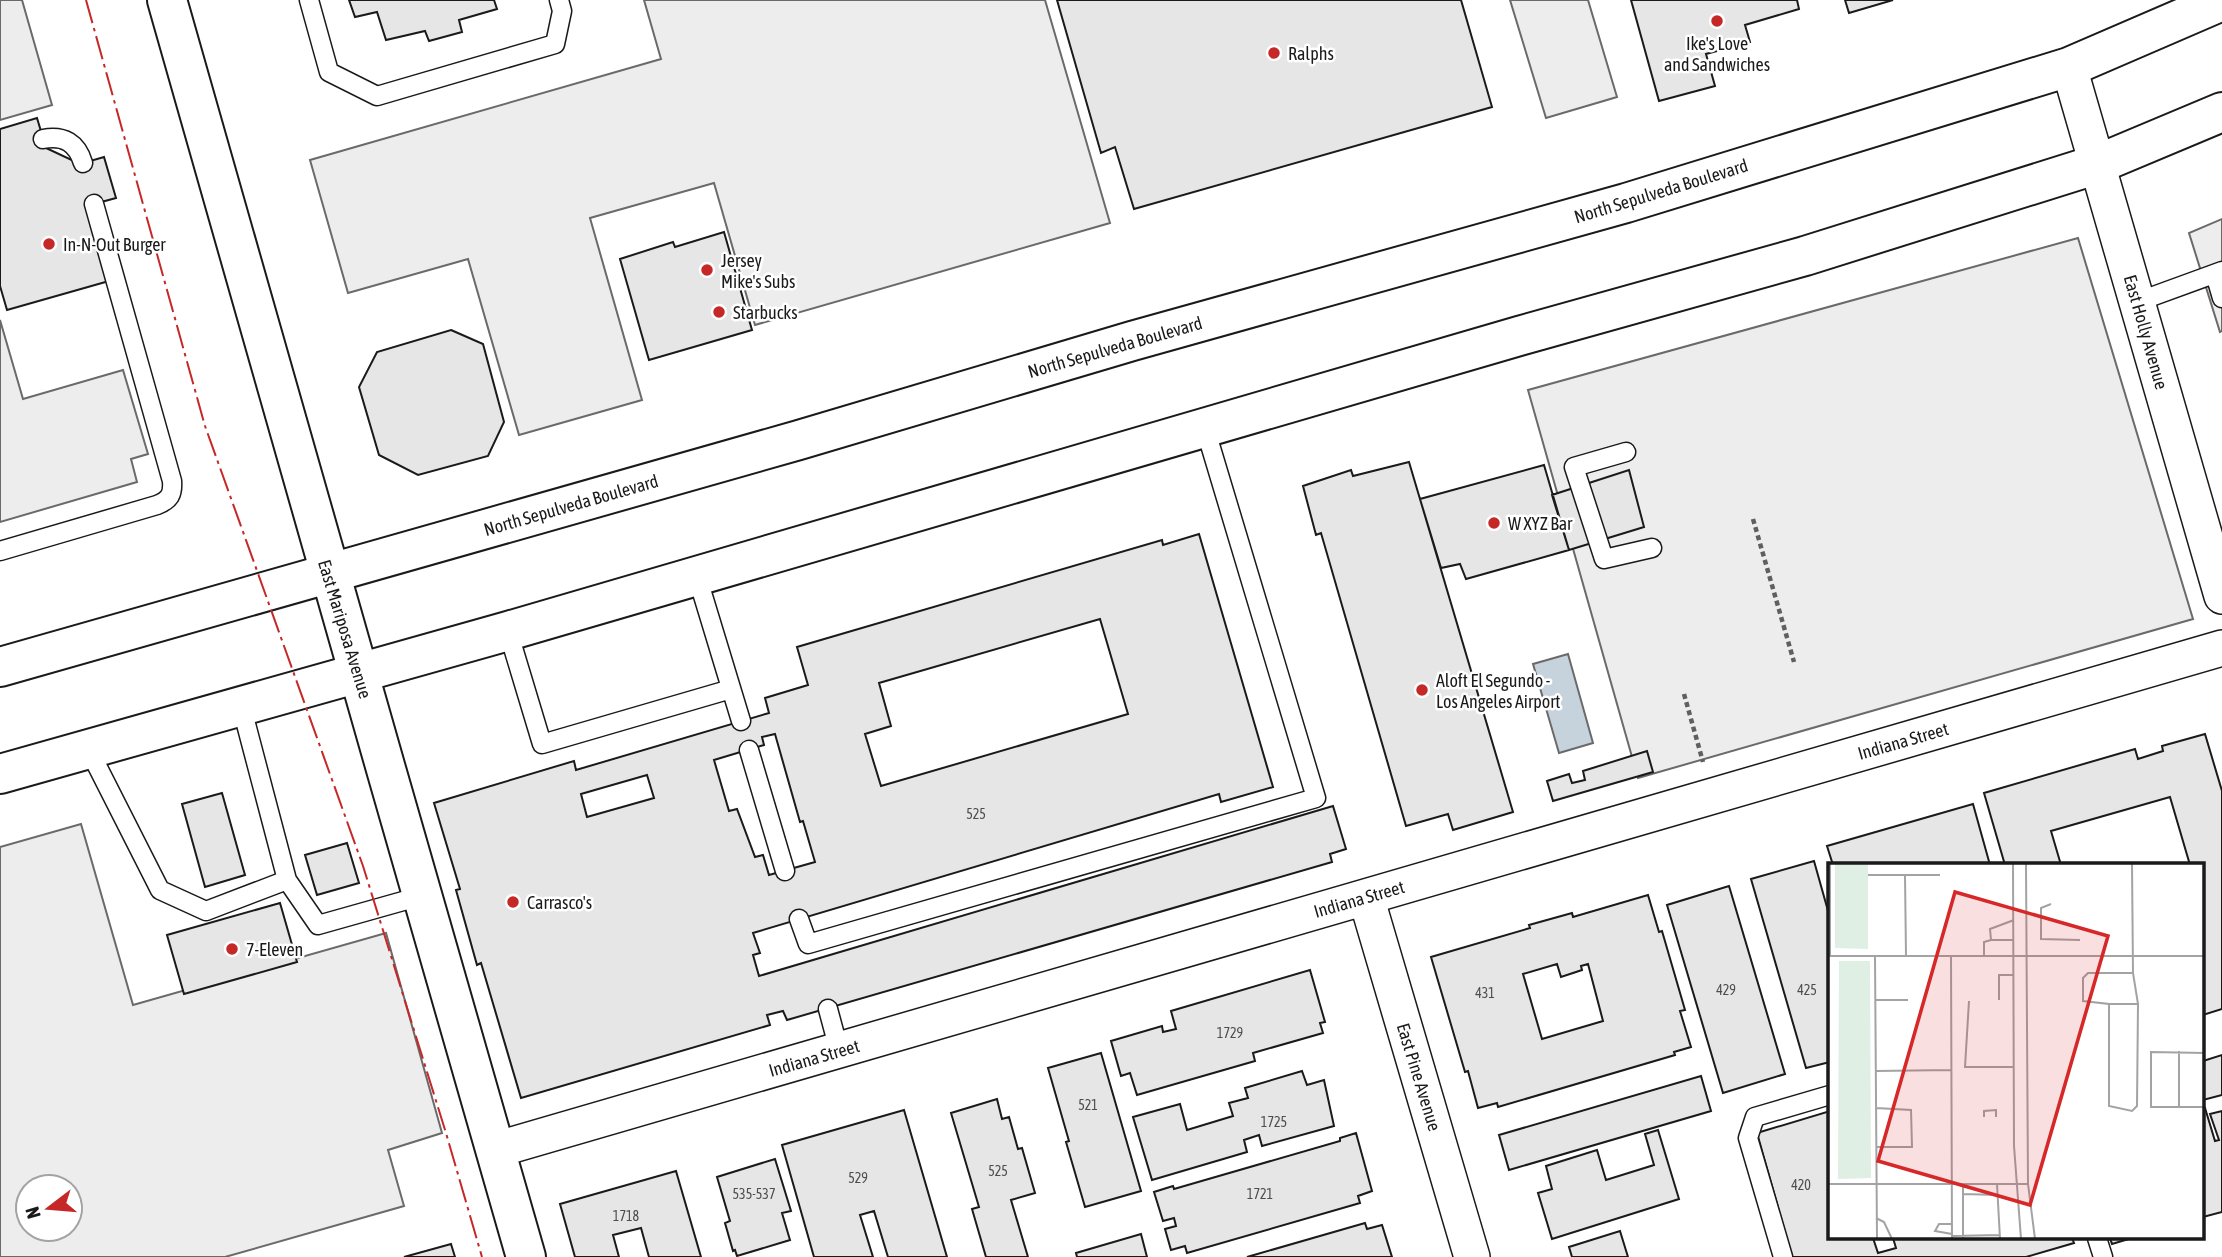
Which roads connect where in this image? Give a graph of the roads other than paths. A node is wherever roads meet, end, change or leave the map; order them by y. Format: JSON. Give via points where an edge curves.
{"nodes":[{"id":1,"x":167,"y":0,"type":"edge"},
{"id":2,"x":309,"y":0,"type":"edge"},
{"id":3,"x":559,"y":0,"type":"edge"},
{"id":4,"x":2222,"y":1,"type":"edge"},
{"id":5,"x":2069,"y":67,"type":"junction"},
{"id":6,"x":2222,"y":111,"type":"edge"},
{"id":7,"x":43,"y":139,"type":"dead end"},
{"id":8,"x":83,"y":163,"type":"dead end"},
{"id":9,"x":2098,"y":164,"type":"junction"},
{"id":10,"x":94,"y":204,"type":"dead end"},
{"id":11,"x":2219,"y":272,"type":"edge"},
{"id":12,"x":2222,"y":298,"type":"edge"},
{"id":13,"x":2137,"y":302,"type":"junction"},
{"id":14,"x":1205,"y":428,"type":"junction"},
{"id":15,"x":1626,"y":452,"type":"dead end"},
{"id":16,"x":1652,"y":548,"type":"dead end"},
{"id":17,"x":0,"y":551,"type":"edge"},
{"id":18,"x":2217,"y":558,"type":"edge"},
{"id":19,"x":328,"y":573,"type":"junction"},
{"id":20,"x":697,"y":576,"type":"junction"},
{"id":21,"x":2222,"y":596,"type":"edge"},
{"id":22,"x":508,"y":631,"type":"junction"},
{"id":23,"x":2222,"y":648,"type":"edge"},
{"id":24,"x":0,"y":667,"type":"edge"},
{"id":25,"x":359,"y":673,"type":"junction"},
{"id":26,"x":731,"y":689,"type":"junction"},
{"id":27,"x":241,"y":705,"type":"junction"},
{"id":28,"x":741,"y":722,"type":"dead end"},
{"id":29,"x":88,"y":748,"type":"junction"},
{"id":30,"x":749,"y":750,"type":"dead end"},
{"id":31,"x":0,"y":774,"type":"edge"},
{"id":32,"x":785,"y":871,"type":"dead end"},
{"id":33,"x":287,"y":880,"type":"junction"},
{"id":34,"x":421,"y":896,"type":"junction"},
{"id":35,"x":1366,"y":897,"type":"junction"},
{"id":36,"x":799,"y":919,"type":"dead end"},
{"id":37,"x":828,"y":1009,"type":"dead end"},
{"id":38,"x":839,"y":1050,"type":"junction"},
{"id":39,"x":1828,"y":1096,"type":"edge"},
{"id":40,"x":495,"y":1150,"type":"junction"},
{"id":41,"x":2098,"y":1240,"type":"edge"},
{"id":42,"x":526,"y":1257,"type":"edge"},
{"id":43,"x":1472,"y":1257,"type":"edge"},
{"id":44,"x":1783,"y":1257,"type":"edge"},
{"id":45,"x":2103,"y":1257,"type":"edge"}],
"edges":[{"from":1,"to":19,"type":"main road","name":"East Mariposa Avenue"},
{"from":2,"to":3,"type":"lane","via":[[329,72],[377,96],[555,44],[562,11]]},
{"from":4,"to":5,"type":"main road","name":"North Sepulveda Boulevard"},
{"from":5,"to":9,"type":"street","name":"East Holly Avenue"},
{"from":5,"to":19,"type":"main road","name":"North Sepulveda Boulevard","via":[[1626,202]]},
{"from":6,"to":9,"type":"main road"},
{"from":7,"to":8,"type":"lane","via":[[71,142]]},
{"from":9,"to":13,"type":"street","name":"East Holly Avenue"},
{"from":9,"to":14,"type":"main road","via":[[1805,256]]},
{"from":10,"to":17,"type":"lane","via":[[173,492],[157,506]]},
{"from":11,"to":12,"type":"lane"},
{"from":11,"to":13,"type":"lane"},
{"from":13,"to":18,"type":"street","name":"East Holly Avenue"},
{"from":14,"to":20,"type":"main road"},
{"from":14,"to":36,"type":"lane","via":[[1316,798],[810,952]]},
{"from":15,"to":16,"type":"lane","via":[[1574,467],[1604,559]]},
{"from":18,"to":21,"type":"street","name":"East Holly Avenue"},
{"from":19,"to":24,"type":"main road","name":"North Sepulveda Boulevard"},
{"from":19,"to":25,"type":"main road","name":"East Mariposa Avenue"},
{"from":20,"to":22,"type":"main road"},
{"from":20,"to":26,"type":"lane"},
{"from":22,"to":25,"type":"main road"},
{"from":22,"to":26,"type":"lane","via":[[542,744]]},
{"from":23,"to":35,"type":"street","name":"Indiana Street"},
{"from":25,"to":27,"type":"main road"},
{"from":25,"to":34,"type":"main road","name":"East Mariposa Avenue"},
{"from":26,"to":28,"type":"lane"},
{"from":27,"to":29,"type":"main road"},
{"from":27,"to":33,"type":"lane"},
{"from":29,"to":31,"type":"main road"},
{"from":29,"to":33,"type":"lane","via":[[160,890],[206,911]]},
{"from":30,"to":32,"type":"lane"},
{"from":33,"to":34,"type":"lane","via":[[318,925]]},
{"from":34,"to":40,"type":"main road","name":"East Mariposa Avenue"},
{"from":35,"to":38,"type":"street","name":"Indiana Street"},
{"from":35,"to":43,"type":"street","name":"East Pine Avenue"},
{"from":37,"to":38,"type":"lane"},
{"from":38,"to":40,"type":"street","name":"Indiana Street"},
{"from":39,"to":44,"type":"lane","via":[[1755,1117],[1748,1138]]},
{"from":40,"to":42,"type":"main road","name":"East Mariposa Avenue"},
{"from":41,"to":45,"type":"lane"}]}
